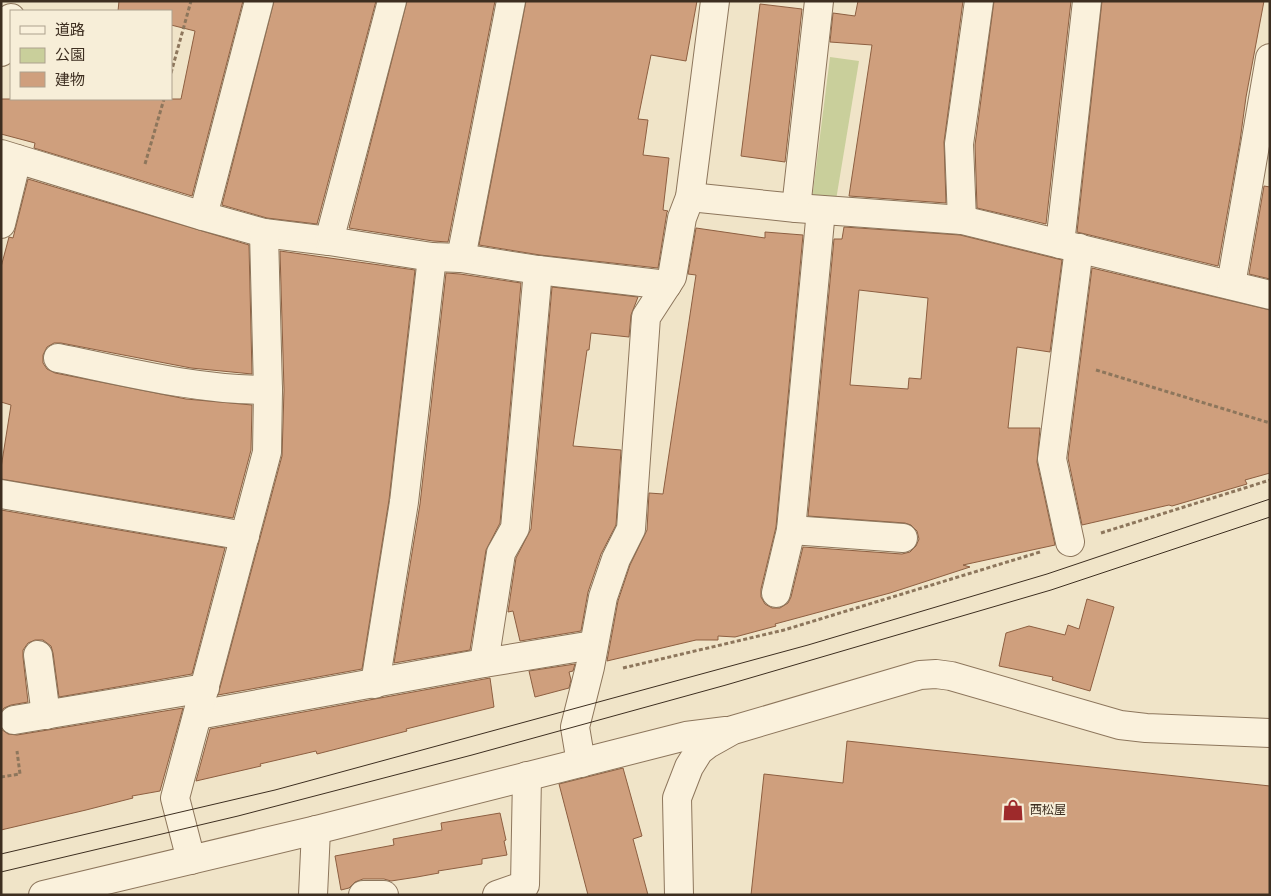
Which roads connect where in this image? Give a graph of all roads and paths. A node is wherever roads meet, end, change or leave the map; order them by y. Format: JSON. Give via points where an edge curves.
{"nodes":[{"id":1,"x":191,"y":1,"type":"edge"},
{"id":2,"x":259,"y":1,"type":"edge"},
{"id":3,"x":392,"y":1,"type":"edge"},
{"id":4,"x":511,"y":1,"type":"edge"},
{"id":5,"x":715,"y":1,"type":"edge"},
{"id":6,"x":819,"y":1,"type":"edge"},
{"id":7,"x":979,"y":1,"type":"edge"},
{"id":8,"x":1087,"y":1,"type":"edge"},
{"id":9,"x":10,"y":21,"type":"edge"},
{"id":10,"x":1,"y":52,"type":"edge"},
{"id":11,"x":1270,"y":58,"type":"edge"},
{"id":12,"x":172,"y":68,"type":"edge"},
{"id":13,"x":164,"y":100,"type":"edge"},
{"id":14,"x":9,"y":157,"type":"edge"},
{"id":15,"x":136,"y":196,"type":"junction"},
{"id":16,"x":690,"y":198,"type":"junction"},
{"id":17,"x":808,"y":209,"type":"junction"},
{"id":18,"x":203,"y":216,"type":"junction"},
{"id":19,"x":962,"y":220,"type":"junction"},
{"id":20,"x":1,"y":224,"type":"edge"},
{"id":21,"x":264,"y":233,"type":"junction"},
{"id":22,"x":329,"y":241,"type":"junction"},
{"id":23,"x":1069,"y":246,"type":"junction"},
{"id":24,"x":432,"y":257,"type":"junction"},
{"id":25,"x":461,"y":258,"type":"junction"},
{"id":26,"x":538,"y":270,"type":"junction"},
{"id":27,"x":667,"y":285,"type":"junction"},
{"id":28,"x":1231,"y":285,"type":"junction"},
{"id":29,"x":1270,"y":295,"type":"edge"},
{"id":30,"x":58,"y":358,"type":"dead end"},
{"id":31,"x":1065,"y":361,"type":"junction"},
{"id":32,"x":268,"y":390,"type":"junction"},
{"id":33,"x":1270,"y":423,"type":"edge"},
{"id":34,"x":1270,"y":480,"type":"edge"},
{"id":35,"x":1,"y":494,"type":"edge"},
{"id":36,"x":791,"y":530,"type":"junction"},
{"id":37,"x":245,"y":536,"type":"junction"},
{"id":38,"x":903,"y":538,"type":"dead end"},
{"id":39,"x":1070,"y":542,"type":"junction"},
{"id":40,"x":776,"y":593,"type":"dead end"},
{"id":41,"x":38,"y":655,"type":"dead end"},
{"id":42,"x":592,"y":656,"type":"junction"},
{"id":43,"x":484,"y":662,"type":"junction"},
{"id":44,"x":374,"y":684,"type":"junction"},
{"id":45,"x":205,"y":688,"type":"junction"},
{"id":46,"x":198,"y":714,"type":"junction"},
{"id":47,"x":46,"y":715,"type":"junction"},
{"id":48,"x":14,"y":720,"type":"dead end"},
{"id":49,"x":732,"y":730,"type":"junction"},
{"id":50,"x":1270,"y":733,"type":"edge"},
{"id":51,"x":581,"y":763,"type":"junction"},
{"id":52,"x":527,"y":776,"type":"junction"},
{"id":53,"x":316,"y":830,"type":"junction"},
{"id":54,"x":191,"y":860,"type":"junction"},
{"id":55,"x":43,"y":895,"type":"edge"},
{"id":56,"x":313,"y":895,"type":"edge"},
{"id":57,"x":363,"y":895,"type":"edge"},
{"id":58,"x":384,"y":895,"type":"edge"},
{"id":59,"x":497,"y":895,"type":"edge"},
{"id":60,"x":679,"y":895,"type":"edge"}],
"edges":[{"from":1,"to":12,"type":"path"},
{"from":2,"to":18,"type":"street"},
{"from":3,"to":22,"type":"street"},
{"from":4,"to":25,"type":"street"},
{"from":5,"to":16,"type":"street"},
{"from":6,"to":17,"type":"street"},
{"from":7,"to":19,"type":"street","via":[[959,144]]},
{"from":8,"to":23,"type":"street"},
{"from":9,"to":10,"type":"street"},
{"from":11,"to":28,"type":"street"},
{"from":13,"to":15,"type":"path"},
{"from":14,"to":15,"type":"street"},
{"from":14,"to":20,"type":"street"},
{"from":15,"to":18,"type":"street"},
{"from":16,"to":17,"type":"street"},
{"from":16,"to":27,"type":"street","via":[[682,218],[672,277]]},
{"from":17,"to":19,"type":"street"},
{"from":17,"to":36,"type":"street"},
{"from":18,"to":21,"type":"street"},
{"from":19,"to":23,"type":"street"},
{"from":21,"to":22,"type":"street"},
{"from":21,"to":32,"type":"street"},
{"from":22,"to":24,"type":"street"},
{"from":23,"to":28,"type":"street"},
{"from":23,"to":31,"type":"street"},
{"from":24,"to":25,"type":"street"},
{"from":24,"to":44,"type":"street","via":[[404,502]]},
{"from":25,"to":26,"type":"street"},
{"from":26,"to":27,"type":"street"},
{"from":26,"to":43,"type":"street","via":[[515,528],[501,553]]},
{"from":27,"to":42,"type":"street","via":[[646,317],[631,529],[603,596]]},
{"from":28,"to":29,"type":"street"},
{"from":30,"to":32,"type":"street","via":[[171,381]]},
{"from":31,"to":33,"type":"path"},
{"from":31,"to":39,"type":"street","via":[[1052,459]]},
{"from":32,"to":37,"type":"street","via":[[266,452]]},
{"from":34,"to":39,"type":"path"},
{"from":35,"to":37,"type":"street"},
{"from":36,"to":38,"type":"street"},
{"from":36,"to":40,"type":"street"},
{"from":37,"to":45,"type":"street"},
{"from":39,"to":42,"type":"path","via":[[784,630],[617,670]]},
{"from":41,"to":47,"type":"street"},
{"from":42,"to":43,"type":"street"},
{"from":42,"to":51,"type":"street","via":[[574,728]]},
{"from":43,"to":44,"type":"street"},
{"from":44,"to":46,"type":"street"},
{"from":45,"to":46,"type":"street"},
{"from":45,"to":47,"type":"street"},
{"from":46,"to":54,"type":"street","via":[[175,798]]},
{"from":47,"to":48,"type":"street"},
{"from":49,"to":50,"type":"street","via":[[920,675],[936,674],[1120,725]]},
{"from":49,"to":51,"type":"street","via":[[686,736]]},
{"from":49,"to":60,"type":"street","via":[[699,751],[677,798]]},
{"from":51,"to":52,"type":"street"},
{"from":52,"to":53,"type":"street"},
{"from":52,"to":59,"type":"street","via":[[525,885]]},
{"from":53,"to":54,"type":"street"},
{"from":53,"to":56,"type":"street"},
{"from":54,"to":55,"type":"street"},
{"from":57,"to":58,"type":"street"}]}
